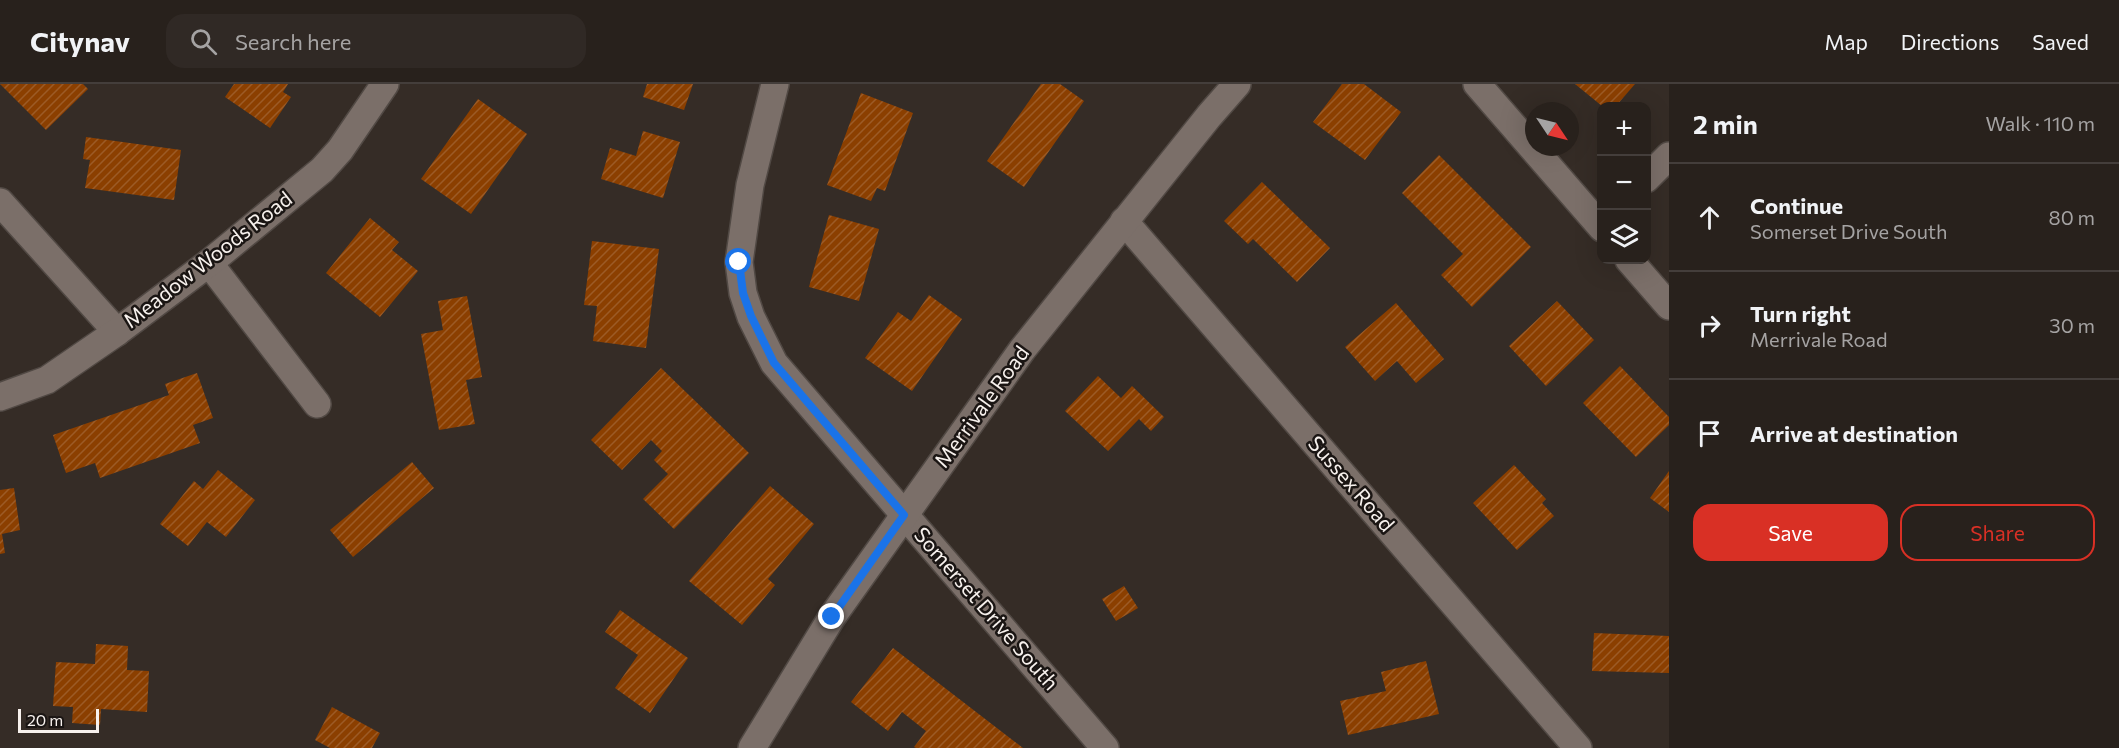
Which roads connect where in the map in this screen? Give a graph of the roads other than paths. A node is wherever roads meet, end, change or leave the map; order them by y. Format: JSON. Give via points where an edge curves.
{"nodes":[{"id":1,"x":385,"y":84,"type":"edge"},
{"id":2,"x":775,"y":84,"type":"edge"},
{"id":3,"x":1237,"y":84,"type":"edge"},
{"id":4,"x":1477,"y":84,"type":"edge"},
{"id":5,"x":1669,"y":156,"type":"edge"},
{"id":6,"x":1651,"y":175,"type":"edge"},
{"id":7,"x":0,"y":202,"type":"edge"},
{"id":8,"x":1124,"y":221,"type":"junction"},
{"id":9,"x":1597,"y":221,"type":"edge"},
{"id":10,"x":209,"y":263,"type":"junction"},
{"id":11,"x":1632,"y":264,"type":"edge"},
{"id":12,"x":1669,"y":306,"type":"edge"},
{"id":13,"x":117,"y":332,"type":"junction"},
{"id":14,"x":0,"y":397,"type":"edge"},
{"id":15,"x":317,"y":404,"type":"dead end"},
{"id":16,"x":904,"y":515,"type":"junction"},
{"id":17,"x":752,"y":748,"type":"edge"},
{"id":18,"x":1105,"y":748,"type":"edge"},
{"id":19,"x":1578,"y":748,"type":"edge"}],
"edges":[{"from":1,"to":10,"type":"street","name":"Meadow Woods Road","via":[[322,170]]},
{"from":2,"to":16,"type":"street","name":"Somerset Drive South","via":[[750,185],[739,262],[743,293],[774,363]]},
{"from":3,"to":8,"type":"street","name":"Merrivale Road"},
{"from":4,"to":9,"type":"street"},
{"from":5,"to":6,"type":"street"},
{"from":7,"to":13,"type":"street"},
{"from":8,"to":16,"type":"street","name":"Merrivale Road","via":[[1022,350]]},
{"from":8,"to":19,"type":"street","name":"Sussex Road"},
{"from":10,"to":13,"type":"street","name":"Meadow Woods Road"},
{"from":10,"to":15,"type":"street"},
{"from":11,"to":12,"type":"street"},
{"from":13,"to":14,"type":"street","name":"Meadow Woods Road","via":[[47,380]]},
{"from":16,"to":17,"type":"street","name":"Merrivale Road","via":[[832,617]]},
{"from":16,"to":18,"type":"street","name":"Somerset Drive South"}]}
